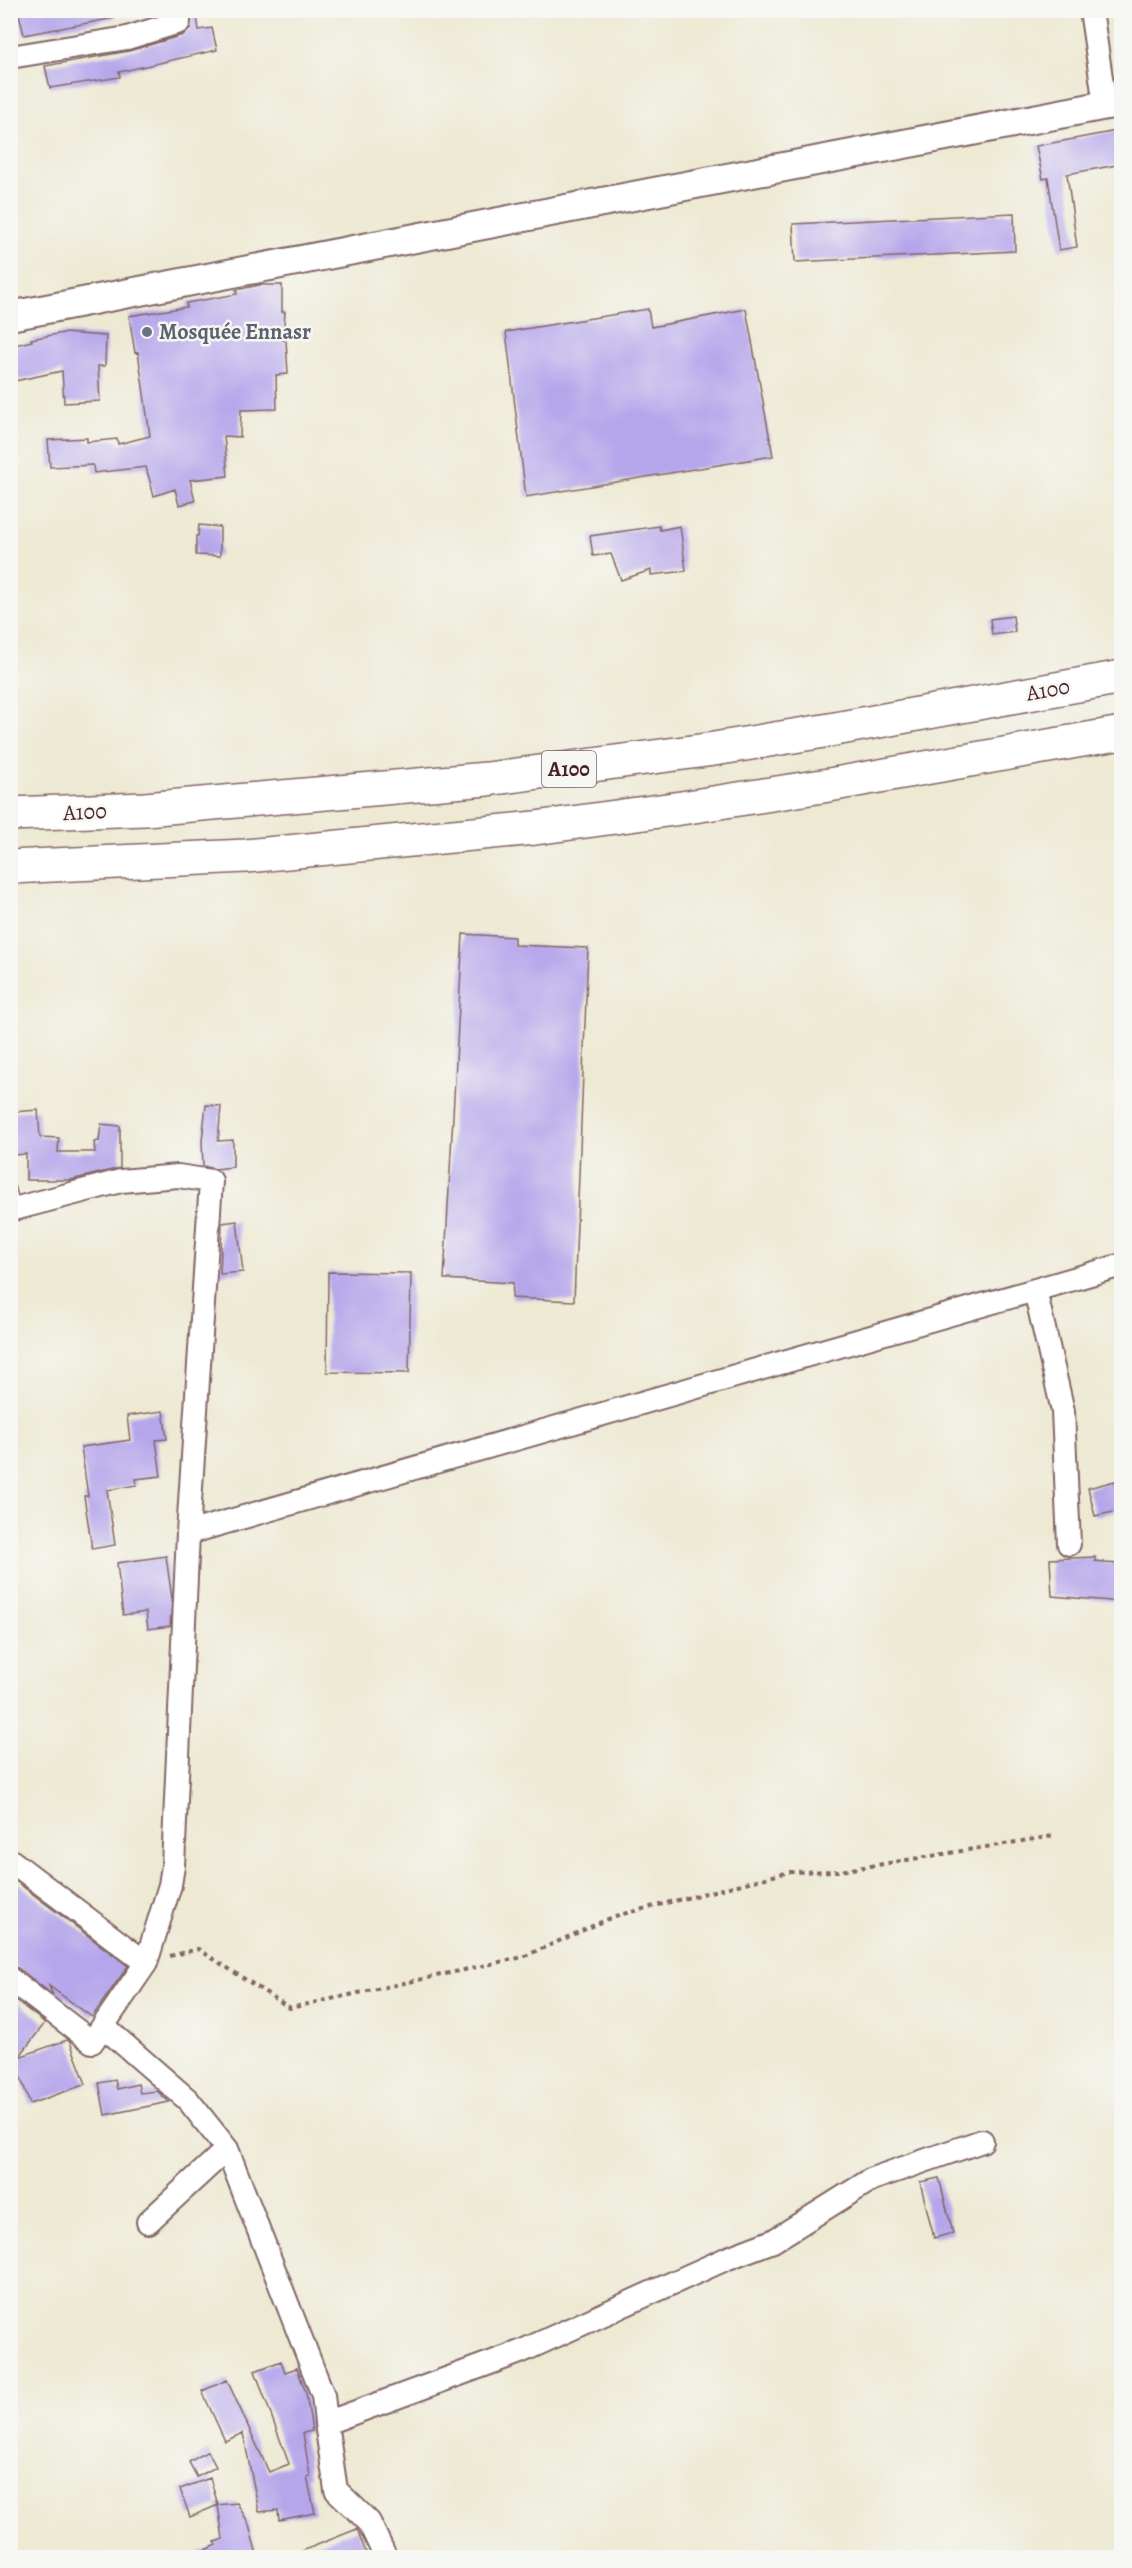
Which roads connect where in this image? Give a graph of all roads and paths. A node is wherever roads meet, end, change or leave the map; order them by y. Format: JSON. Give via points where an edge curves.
{"nodes":[{"id":1,"x":179,"y":10,"type":"edge"},
{"id":2,"x":1091,"y":10,"type":"edge"},
{"id":3,"x":10,"y":57,"type":"edge"},
{"id":4,"x":1113,"y":103,"type":"edge"},
{"id":5,"x":10,"y":316,"type":"edge"},
{"id":6,"x":1122,"y":677,"type":"edge"},
{"id":7,"x":1122,"y":733,"type":"edge"},
{"id":8,"x":10,"y":814,"type":"edge"},
{"id":9,"x":10,"y":867,"type":"edge"},
{"id":10,"x":10,"y":1014,"type":"edge"},
{"id":11,"x":10,"y":1023,"type":"edge"},
{"id":12,"x":12,"y":1204,"type":"edge"},
{"id":13,"x":1122,"y":1265,"type":"edge"},
{"id":14,"x":1035,"y":1290,"type":"junction"},
{"id":15,"x":188,"y":1533,"type":"junction"},
{"id":16,"x":1069,"y":1544,"type":"dead end"},
{"id":17,"x":1053,"y":1836,"type":"dead end"},
{"id":18,"x":10,"y":1860,"type":"edge"},
{"id":19,"x":146,"y":1962,"type":"junction"},
{"id":20,"x":10,"y":1979,"type":"edge"},
{"id":21,"x":103,"y":2026,"type":"junction"},
{"id":22,"x":982,"y":2141,"type":"dead end"},
{"id":23,"x":227,"y":2150,"type":"junction"},
{"id":24,"x":148,"y":2222,"type":"dead end"},
{"id":25,"x":326,"y":2423,"type":"junction"},
{"id":26,"x":386,"y":2558,"type":"edge"}],
"edges":[{"from":1,"to":3,"type":"street","via":[[179,22],[127,38]]},
{"from":2,"to":4,"type":"street"},
{"from":4,"to":5,"type":"street"},
{"from":6,"to":8,"type":"highway","name":"A100","number":"A100","via":[[813,733],[498,778],[214,804]]},
{"from":7,"to":9,"type":"highway","number":"A100","via":[[806,788],[535,828],[246,856]]},
{"from":10,"to":11,"type":"lane"},
{"from":12,"to":15,"type":"street","via":[[121,1181],[178,1176],[211,1181]]},
{"from":13,"to":14,"type":"street"},
{"from":14,"to":15,"type":"street"},
{"from":14,"to":16,"type":"street","via":[[1063,1411]]},
{"from":15,"to":19,"type":"street","via":[[173,1866]]},
{"from":17,"to":19,"type":"path","via":[[840,1871],[789,1872],[615,1916],[523,1957],[290,2008],[198,1949]]},
{"from":18,"to":19,"type":"street"},
{"from":19,"to":21,"type":"street"},
{"from":20,"to":21,"type":"street","via":[[93,2042]]},
{"from":21,"to":23,"type":"street","via":[[188,2100]]},
{"from":22,"to":25,"type":"street","via":[[872,2179],[773,2241],[520,2352]]},
{"from":23,"to":24,"type":"street"},
{"from":23,"to":25,"type":"street","via":[[322,2395]]},
{"from":25,"to":26,"type":"street","via":[[336,2490],[369,2522]]}]}
